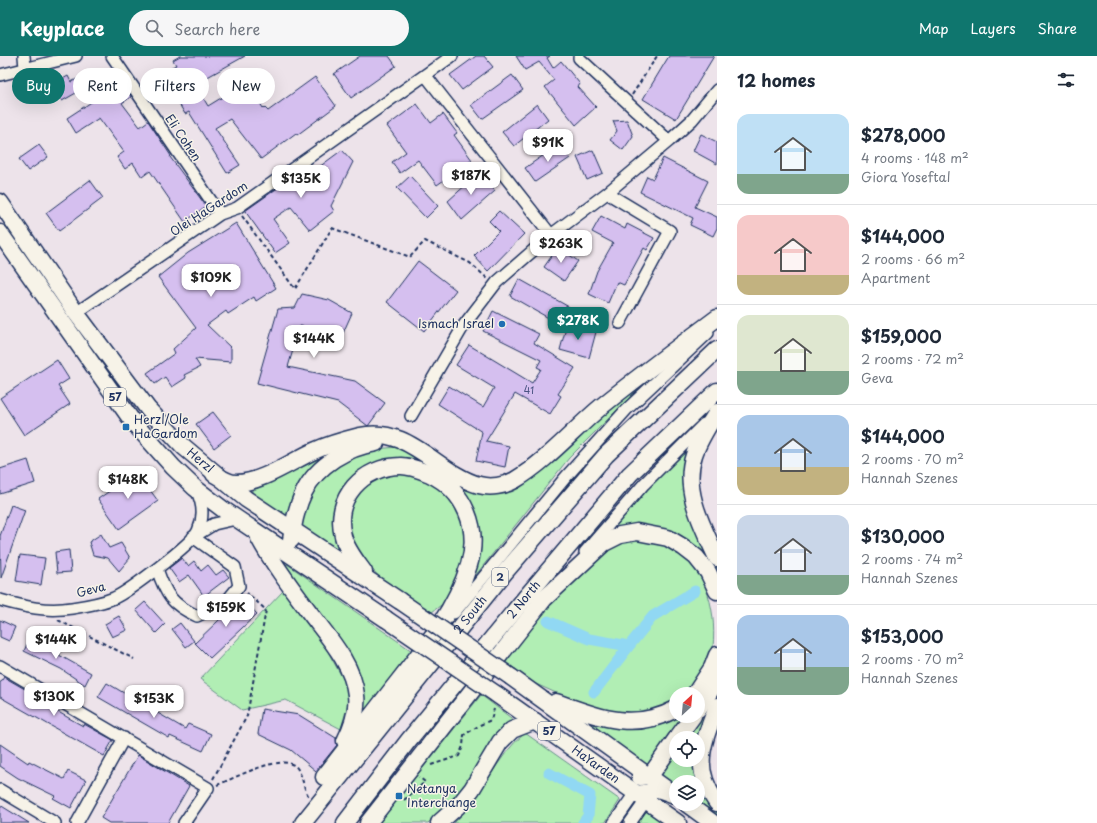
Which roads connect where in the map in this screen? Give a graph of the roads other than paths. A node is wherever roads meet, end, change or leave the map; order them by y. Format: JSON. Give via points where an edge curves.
{"nodes":[{"id":1,"x":24,"y":56,"type":"edge"},
{"id":2,"x":76,"y":56,"type":"edge"},
{"id":3,"x":112,"y":56,"type":"edge"},
{"id":4,"x":452,"y":56,"type":"edge"},
{"id":5,"x":580,"y":58,"type":"dead end"},
{"id":6,"x":25,"y":68,"type":"joint"},
{"id":7,"x":12,"y":70,"type":"edge"},
{"id":8,"x":1,"y":71,"type":"edge"},
{"id":9,"x":426,"y":76,"type":"junction"},
{"id":10,"x":717,"y":90,"type":"edge"},
{"id":11,"x":669,"y":141,"type":"junction"},
{"id":12,"x":607,"y":194,"type":"junction"},
{"id":13,"x":0,"y":202,"type":"edge"},
{"id":14,"x":220,"y":214,"type":"junction"},
{"id":15,"x":0,"y":233,"type":"edge"},
{"id":16,"x":552,"y":235,"type":"junction"},
{"id":17,"x":76,"y":313,"type":"junction"},
{"id":18,"x":717,"y":318,"type":"edge"},
{"id":19,"x":620,"y":323,"type":"dead end"},
{"id":20,"x":717,"y":324,"type":"edge"},
{"id":21,"x":717,"y":350,"type":"edge"},
{"id":22,"x":717,"y":391,"type":"edge"},
{"id":23,"x":717,"y":412,"type":"edge"},
{"id":24,"x":411,"y":416,"type":"dead end"},
{"id":25,"x":413,"y":445,"type":"junction"},
{"id":26,"x":214,"y":474,"type":"junction"},
{"id":27,"x":195,"y":488,"type":"junction"},
{"id":28,"x":236,"y":519,"type":"junction"},
{"id":29,"x":293,"y":531,"type":"junction"},
{"id":30,"x":258,"y":534,"type":"junction"},
{"id":31,"x":193,"y":537,"type":"junction"},
{"id":32,"x":292,"y":557,"type":"junction"},
{"id":33,"x":717,"y":558,"type":"edge"},
{"id":34,"x":157,"y":569,"type":"junction"},
{"id":35,"x":373,"y":582,"type":"junction"},
{"id":36,"x":717,"y":592,"type":"edge"},
{"id":37,"x":544,"y":599,"type":"junction"},
{"id":38,"x":0,"y":600,"type":"edge"},
{"id":39,"x":429,"y":643,"type":"junction"},
{"id":40,"x":469,"y":647,"type":"joint"},
{"id":41,"x":717,"y":655,"type":"edge"},
{"id":42,"x":455,"y":665,"type":"joint"},
{"id":43,"x":0,"y":666,"type":"edge"},
{"id":44,"x":717,"y":680,"type":"edge"},
{"id":45,"x":700,"y":687,"type":"edge"},
{"id":46,"x":538,"y":696,"type":"junction"},
{"id":47,"x":705,"y":698,"type":"edge"},
{"id":48,"x":717,"y":706,"type":"edge"},
{"id":49,"x":669,"y":712,"type":"edge"},
{"id":50,"x":535,"y":720,"type":"junction"},
{"id":51,"x":124,"y":738,"type":"junction"},
{"id":52,"x":669,"y":751,"type":"edge"},
{"id":53,"x":601,"y":768,"type":"junction"},
{"id":54,"x":324,"y":777,"type":"junction"},
{"id":55,"x":0,"y":790,"type":"edge"},
{"id":56,"x":645,"y":790,"type":"junction"},
{"id":57,"x":669,"y":795,"type":"edge"},
{"id":58,"x":717,"y":803,"type":"edge"},
{"id":59,"x":697,"y":811,"type":"edge"},
{"id":60,"x":55,"y":823,"type":"edge"},
{"id":61,"x":77,"y":823,"type":"edge"},
{"id":62,"x":184,"y":823,"type":"edge"},
{"id":63,"x":298,"y":823,"type":"edge"},
{"id":64,"x":303,"y":823,"type":"edge"},
{"id":65,"x":345,"y":823,"type":"edge"},
{"id":66,"x":368,"y":823,"type":"edge"},
{"id":67,"x":440,"y":823,"type":"edge"},
{"id":68,"x":614,"y":823,"type":"edge"},
{"id":69,"x":630,"y":823,"type":"edge"},
{"id":70,"x":678,"y":823,"type":"edge"},
{"id":71,"x":713,"y":823,"type":"edge"}],
"edges":[{"from":1,"to":6,"type":"street"},
{"from":2,"to":6,"type":"street"},
{"from":3,"to":14,"type":"street","name":"Eli Cohen"},
{"from":4,"to":9,"type":"street","name":"Olei HaGardom"},
{"from":5,"to":11,"type":"street"},
{"from":7,"to":8,"type":"street"},
{"from":9,"to":14,"type":"street","name":"Olei HaGardom","via":[[237,208]]},
{"from":9,"to":16,"type":"street"},
{"from":10,"to":11,"type":"street","via":[[692,120]]},
{"from":11,"to":12,"type":"street"},
{"from":12,"to":16,"type":"street"},
{"from":12,"to":19,"type":"street","via":[[670,231]]},
{"from":13,"to":17,"type":"highway","name":"Herzl","number":"57"},
{"from":14,"to":17,"type":"street","name":"Olei HaGardom"},
{"from":15,"to":27,"type":"highway","name":"Herzl","number":"57","via":[[133,422],[172,467]]},
{"from":16,"to":24,"type":"street","via":[[495,285],[464,325]]},
{"from":17,"to":26,"type":"highway","name":"Herzl","number":"57","via":[[148,409]]},
{"from":18,"to":25,"type":"highway","via":[[602,406],[536,465],[507,484],[481,485],[469,481],[454,474]]},
{"from":20,"to":39,"type":"street","via":[[626,410],[565,478]]},
{"from":21,"to":64,"type":"highway","name":"2 South","number":"2","via":[[601,461],[505,572]]},
{"from":22,"to":65,"type":"highway","name":"2 North","via":[[625,480],[511,615]]},
{"from":23,"to":33,"type":"highway","via":[[693,456],[690,476],[696,510]]},
{"from":23,"to":37,"type":"street","via":[[644,484]]},
{"from":25,"to":26,"type":"highway","via":[[378,435],[364,435],[334,443],[251,480],[232,482]]},
{"from":25,"to":29,"type":"highway","via":[[400,441],[372,443],[331,461],[320,470],[303,492]]},
{"from":26,"to":29,"type":"highway","name":"Herzl","number":"57"},
{"from":27,"to":28,"type":"highway","name":"Herzl","number":"57"},
{"from":27,"to":31,"type":"street","name":"Geva","via":[[202,508],[199,527]]},
{"from":28,"to":30,"type":"highway","name":"Herzl","number":"57"},
{"from":28,"to":31,"type":"street","name":"Geva","via":[[214,524]]},
{"from":29,"to":32,"type":"highway"},
{"from":29,"to":35,"type":"highway","name":"Herzl","number":"57"},
{"from":30,"to":32,"type":"highway","name":"Herzl","number":"57"},
{"from":30,"to":54,"type":"highway","via":[[276,565],[335,646],[354,682],[357,708],[353,721],[347,738]]},
{"from":31,"to":34,"type":"street","name":"Geva"},
{"from":31,"to":34,"type":"street","via":[[235,567],[239,586],[226,602],[196,616],[179,608],[164,589]]},
{"from":32,"to":42,"type":"highway","name":"Herzl","number":"57","bridge":true},
{"from":34,"to":38,"type":"street","name":"Geva","via":[[114,598],[73,608],[37,609]]},
{"from":35,"to":39,"type":"highway","via":[[355,561],[343,537],[341,514],[347,495],[360,480],[392,466],[414,467],[434,476],[455,493],[464,505],[470,519],[473,540],[462,584]]},
{"from":35,"to":40,"type":"highway","name":"Herzl","number":"57","bridge":true},
{"from":36,"to":37,"type":"highway","via":[[708,572],[696,557],[683,547],[668,538],[637,532],[620,535],[604,543]]},
{"from":37,"to":66,"type":"highway"},
{"from":39,"to":54,"type":"highway"},
{"from":40,"to":46,"type":"highway","name":"HaYarden","number":"57","bridge":true},
{"from":41,"to":45,"type":"highway"},
{"from":42,"to":50,"type":"highway","name":"HaYarden","number":"57","bridge":true,"via":[[496,701]]},
{"from":43,"to":51,"type":"street"},
{"from":44,"to":47,"type":"highway"},
{"from":46,"to":49,"type":"highway","via":[[587,714],[616,721],[653,719]]},
{"from":46,"to":56,"type":"highway","name":"HaYarden","number":"57"},
{"from":48,"to":58,"type":"highway","via":[[707,736],[701,772],[706,787]]},
{"from":50,"to":53,"type":"highway","name":"HaYarden","number":"57"},
{"from":50,"to":67,"type":"highway","via":[[512,730],[500,742],[468,794]]},
{"from":51,"to":61,"type":"street"},
{"from":51,"to":62,"type":"street","via":[[208,788]]},
{"from":52,"to":56,"type":"highway"},
{"from":53,"to":56,"type":"highway","name":"HaYarden","number":"57"},
{"from":53,"to":56,"type":"highway","via":[[630,777]]},
{"from":54,"to":63,"type":"highway"},
{"from":55,"to":60,"type":"street"},
{"from":56,"to":57,"type":"highway","name":"HaYarden","number":"57"},
{"from":56,"to":68,"type":"street"},
{"from":56,"to":69,"type":"street"},
{"from":56,"to":70,"type":"highway","name":"HaYarden","number":"57"},
{"from":59,"to":71,"type":"highway"}]}
